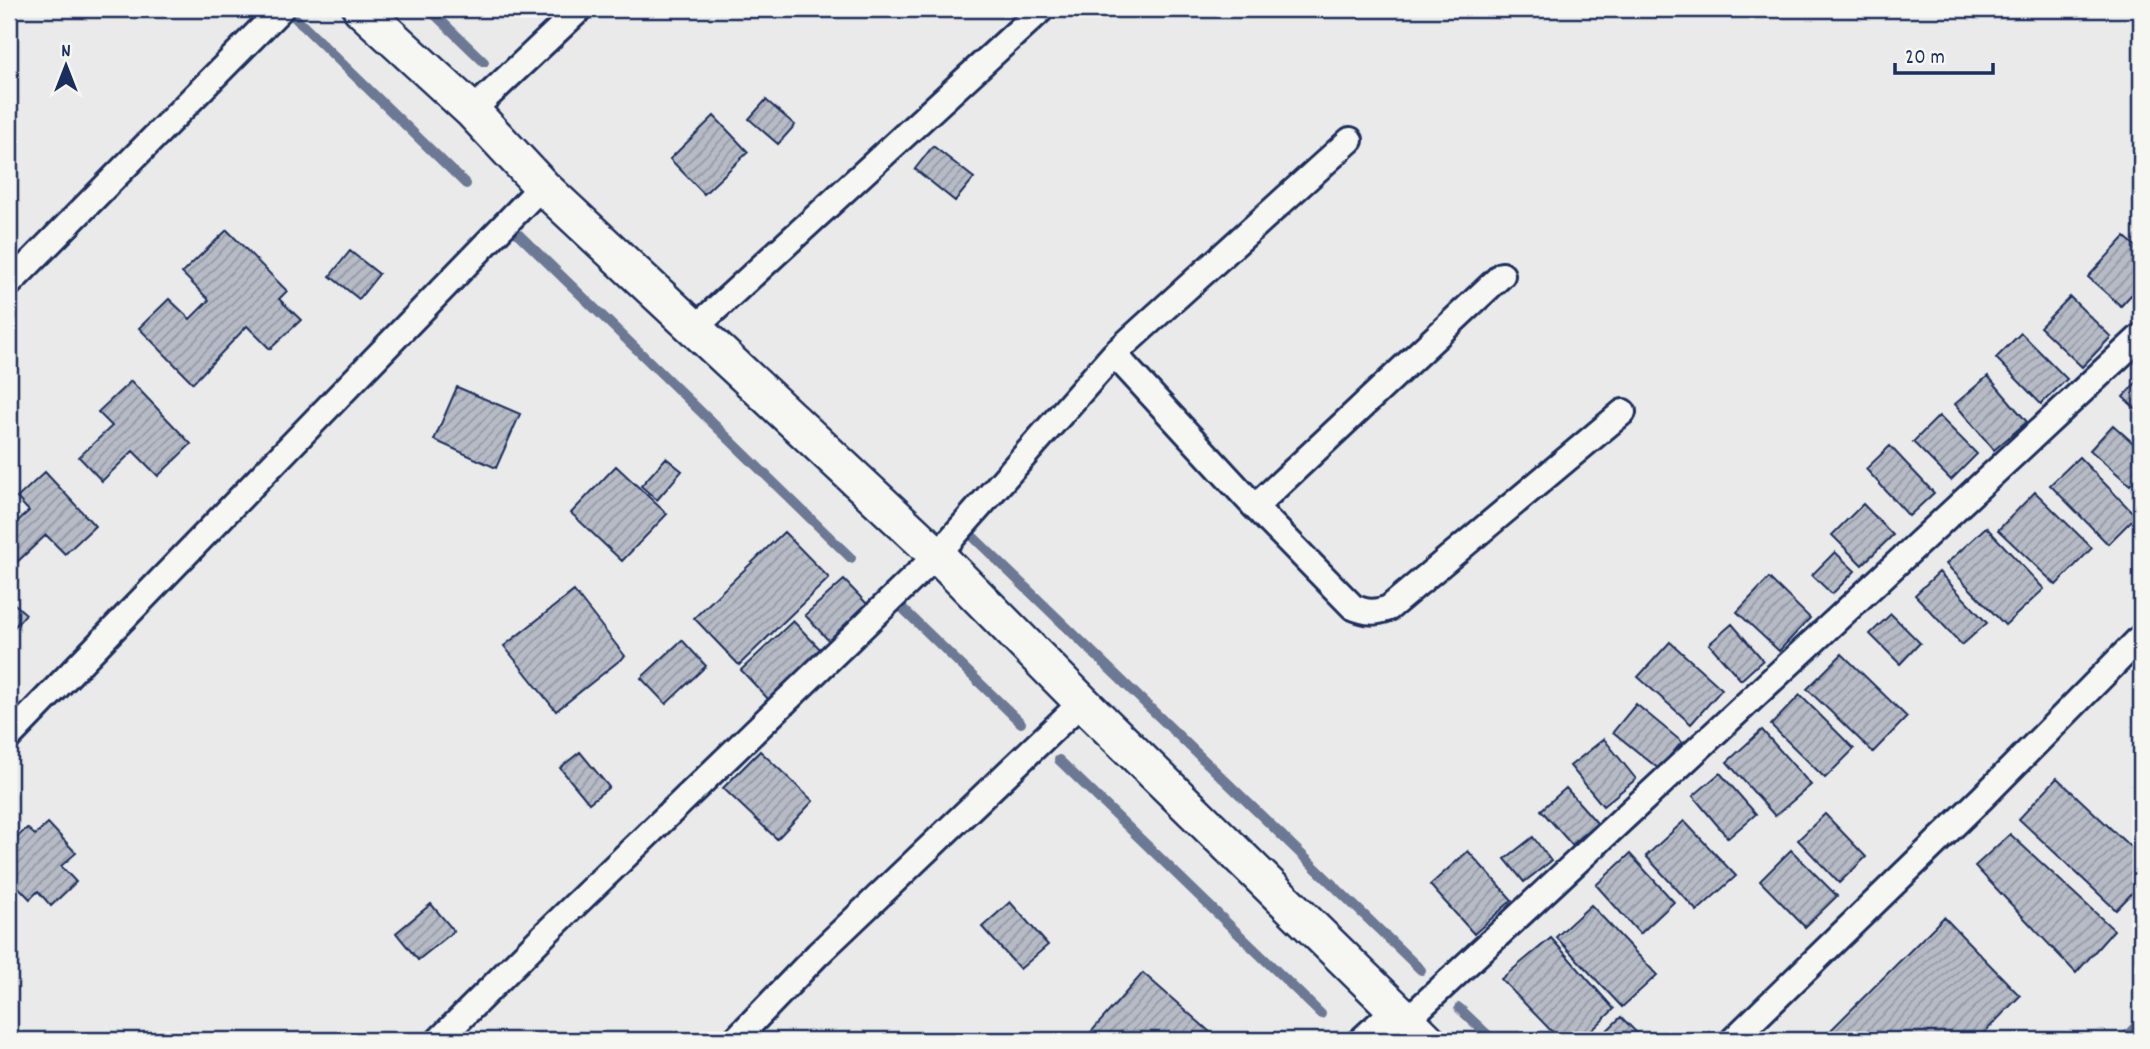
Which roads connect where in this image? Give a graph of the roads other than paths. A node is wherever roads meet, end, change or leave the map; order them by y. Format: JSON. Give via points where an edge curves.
{"nodes":[{"id":1,"x":281,"y":9,"type":"edge"},
{"id":2,"x":361,"y":9,"type":"edge"},
{"id":3,"x":580,"y":9,"type":"edge"},
{"id":4,"x":1042,"y":9,"type":"edge"},
{"id":5,"x":471,"y":111,"type":"junction"},
{"id":6,"x":1350,"y":141,"type":"dead end"},
{"id":7,"x":541,"y":186,"type":"junction"},
{"id":8,"x":1502,"y":275,"type":"dead end"},
{"id":9,"x":9,"y":284,"type":"edge"},
{"id":10,"x":695,"y":328,"type":"junction"},
{"id":11,"x":2141,"y":336,"type":"edge"},
{"id":12,"x":1114,"y":354,"type":"junction"},
{"id":13,"x":1623,"y":412,"type":"dead end"},
{"id":14,"x":1255,"y":506,"type":"junction"},
{"id":15,"x":937,"y":555,"type":"junction"},
{"id":16,"x":2141,"y":637,"type":"edge"},
{"id":17,"x":1082,"y":702,"type":"junction"},
{"id":18,"x":9,"y":737,"type":"edge"},
{"id":19,"x":1410,"y":1023,"type":"edge"},
{"id":20,"x":439,"y":1040,"type":"edge"},
{"id":21,"x":734,"y":1040,"type":"edge"},
{"id":22,"x":1361,"y":1040,"type":"edge"},
{"id":23,"x":1733,"y":1040,"type":"edge"}],
"edges":[{"from":1,"to":9,"type":"street"},
{"from":2,"to":5,"type":"street"},
{"from":3,"to":5,"type":"street"},
{"from":4,"to":10,"type":"street"},
{"from":5,"to":7,"type":"street"},
{"from":6,"to":12,"type":"street"},
{"from":7,"to":10,"type":"street"},
{"from":7,"to":18,"type":"street"},
{"from":8,"to":14,"type":"street"},
{"from":10,"to":15,"type":"street"},
{"from":11,"to":19,"type":"street"},
{"from":12,"to":14,"type":"street"},
{"from":12,"to":15,"type":"street"},
{"from":13,"to":14,"type":"street","via":[[1390,608],[1377,612],[1353,607]]},
{"from":15,"to":17,"type":"street"},
{"from":15,"to":20,"type":"street"},
{"from":16,"to":23,"type":"street"},
{"from":17,"to":19,"type":"street"},
{"from":17,"to":21,"type":"street"},
{"from":19,"to":22,"type":"street"}]}
